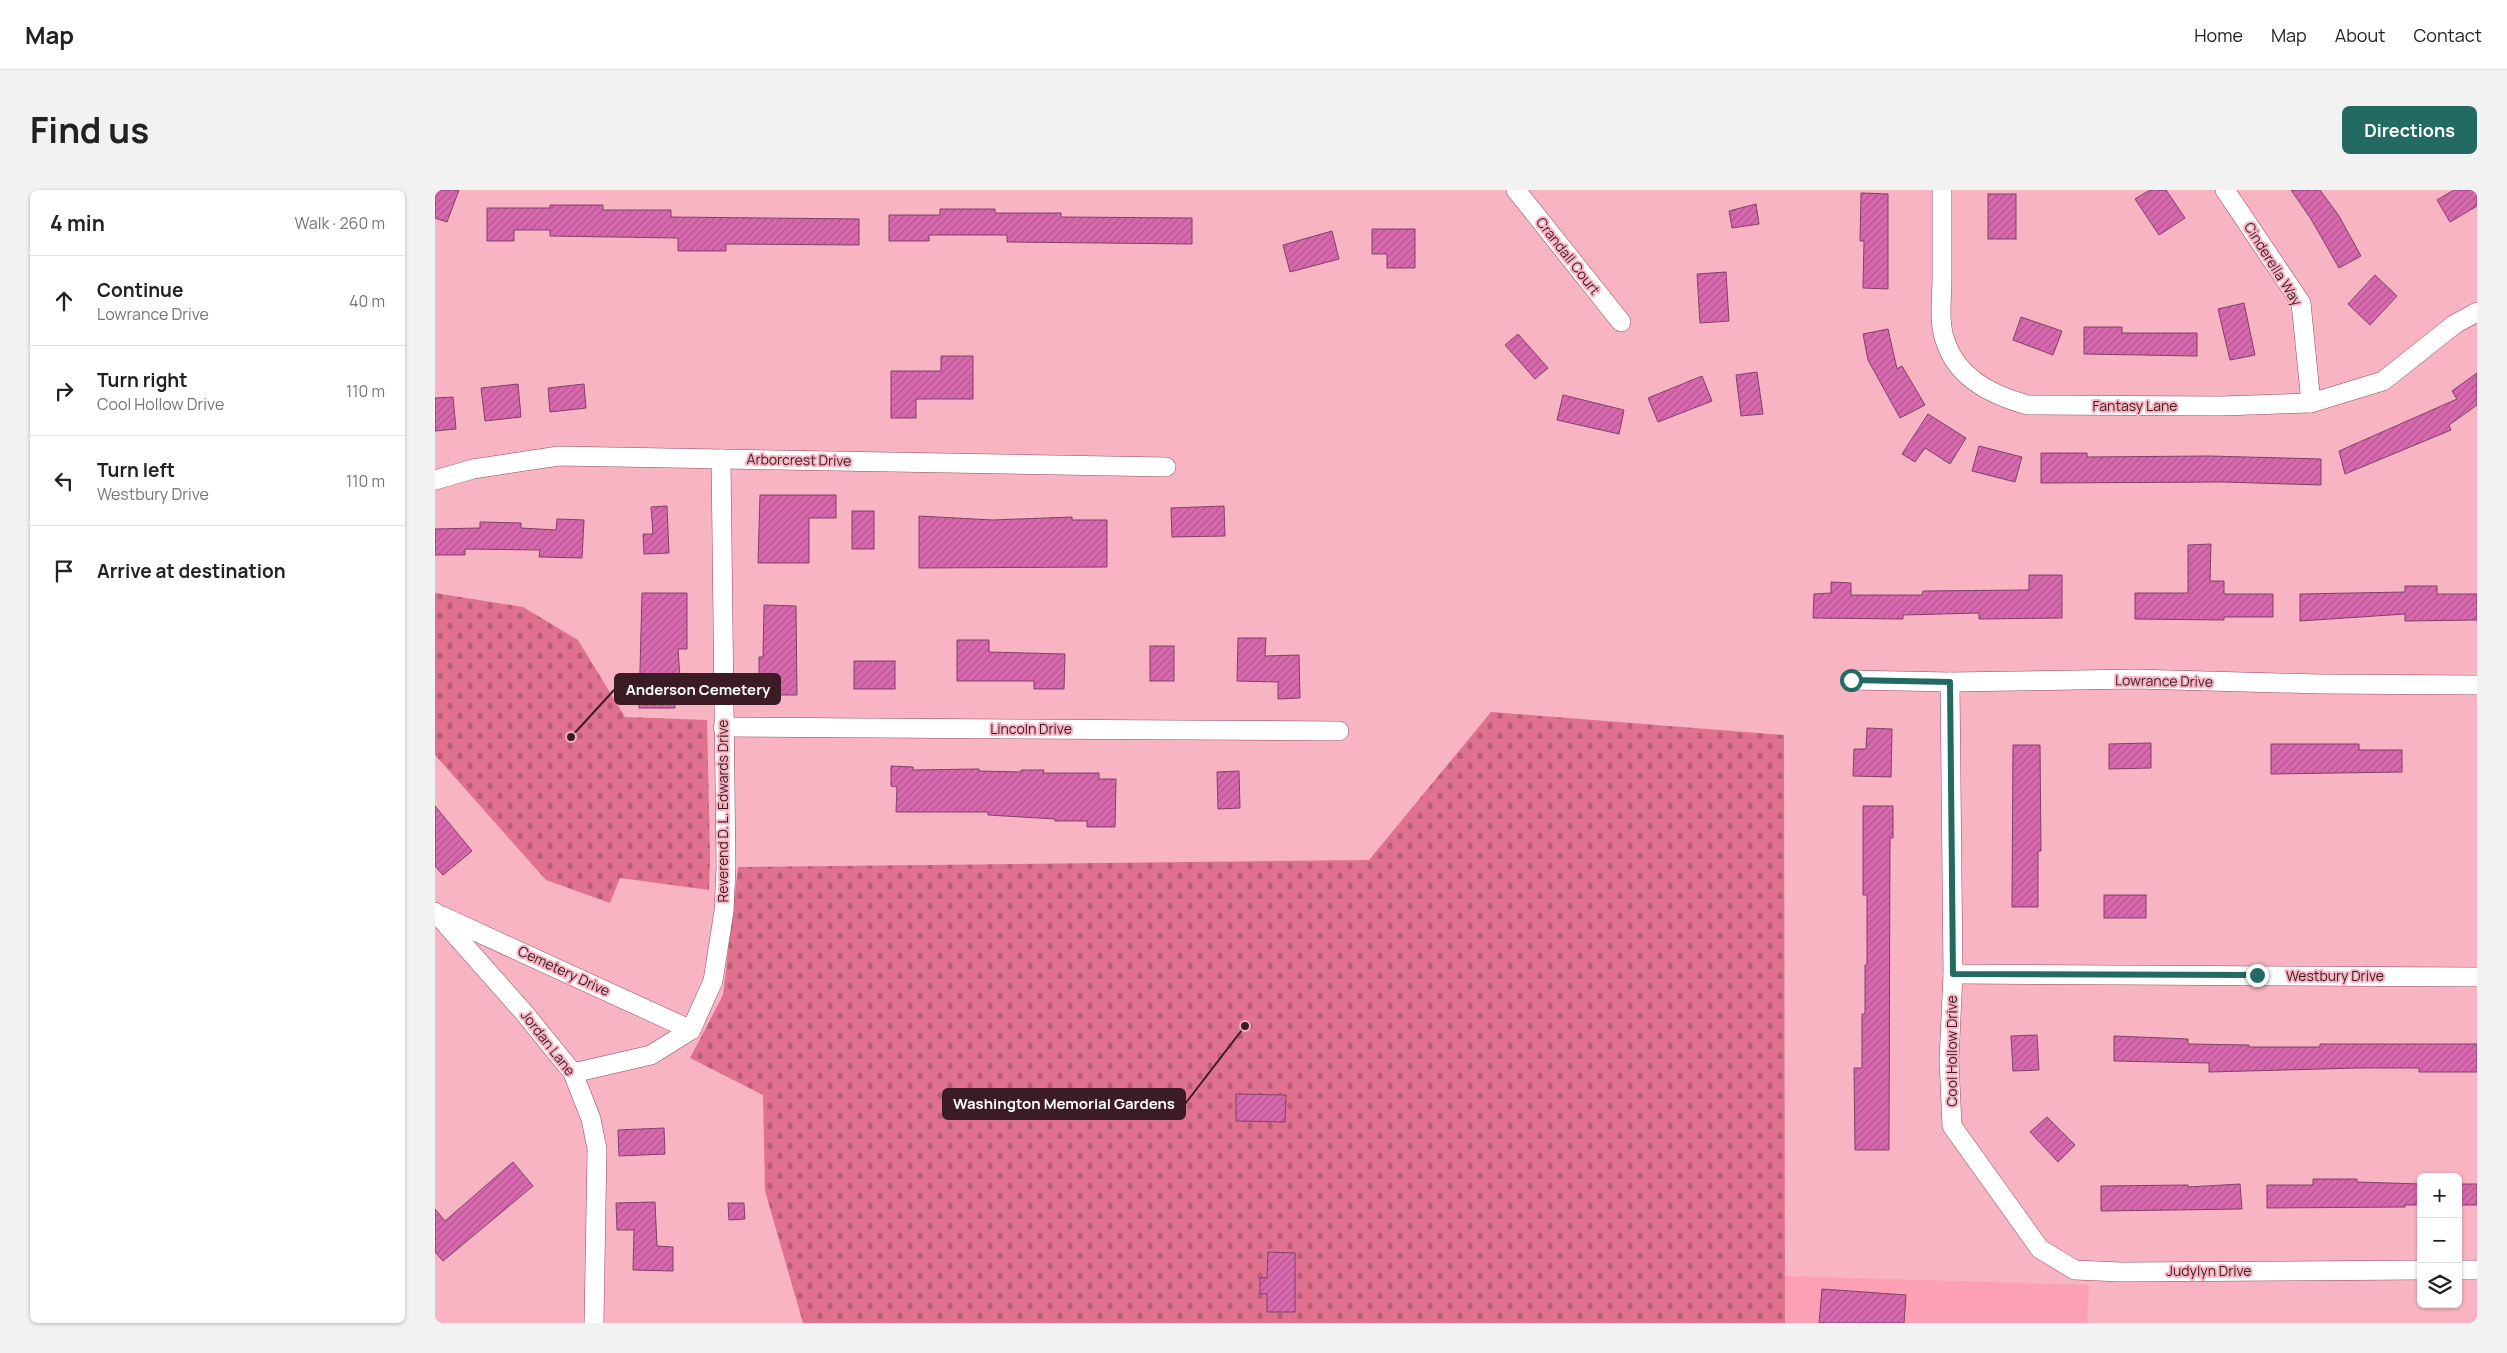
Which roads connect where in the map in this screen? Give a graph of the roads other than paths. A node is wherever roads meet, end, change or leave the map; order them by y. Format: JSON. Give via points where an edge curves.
{"nodes":[{"id":1,"x":1516,"y":190,"type":"edge"},
{"id":2,"x":1943,"y":190,"type":"edge"},
{"id":3,"x":2225,"y":190,"type":"edge"},
{"id":4,"x":2477,"y":312,"type":"edge"},
{"id":5,"x":1621,"y":322,"type":"dead end"},
{"id":6,"x":2311,"y":403,"type":"junction"},
{"id":7,"x":721,"y":459,"type":"junction"},
{"id":8,"x":1166,"y":468,"type":"dead end"},
{"id":9,"x":435,"y":480,"type":"edge"},
{"id":10,"x":1851,"y":680,"type":"dead end"},
{"id":11,"x":1950,"y":682,"type":"junction"},
{"id":12,"x":2477,"y":685,"type":"edge"},
{"id":13,"x":723,"y":727,"type":"junction"},
{"id":14,"x":1339,"y":731,"type":"dead end"},
{"id":15,"x":435,"y":913,"type":"edge"},
{"id":16,"x":1953,"y":974,"type":"junction"},
{"id":17,"x":2477,"y":977,"type":"edge"},
{"id":18,"x":691,"y":1030,"type":"junction"},
{"id":19,"x":573,"y":1073,"type":"junction"},
{"id":20,"x":2018,"y":1218,"type":"joint"},
{"id":21,"x":2417,"y":1270,"type":"edge"},
{"id":22,"x":2462,"y":1270,"type":"edge"},
{"id":23,"x":2477,"y":1270,"type":"edge"},
{"id":24,"x":594,"y":1323,"type":"edge"}],
"edges":[{"from":1,"to":5,"type":"street","name":"Crandall Court"},
{"from":2,"to":6,"type":"street","name":"Fantasy Lane","via":[[1942,319],[1945,343],[1957,365],[1995,394],[2028,405]]},
{"from":3,"to":6,"type":"street","name":"Cinderella Way","via":[[2301,303]]},
{"from":4,"to":6,"type":"street","name":"Fantasy Lane","via":[[2455,324],[2383,381]]},
{"from":7,"to":8,"type":"street","name":"Arborcrest Drive"},
{"from":7,"to":9,"type":"street","name":"Arborcrest Drive","via":[[559,456],[473,469]]},
{"from":7,"to":13,"type":"street","name":"Reverend D. L. Edwards Drive"},
{"from":10,"to":11,"type":"street","name":"Lowrance Drive"},
{"from":11,"to":12,"type":"street","name":"Lowrance Drive","via":[[2135,679]]},
{"from":11,"to":16,"type":"street","name":"Cool Hollow Drive"},
{"from":13,"to":14,"type":"street","name":"Lincoln Drive"},
{"from":13,"to":18,"type":"street","name":"Reverend D. L. Edwards Drive","via":[[724,911],[713,981]]},
{"from":15,"to":18,"type":"street","name":"Cemetery Drive"},
{"from":15,"to":19,"type":"street","name":"Jordan Lane"},
{"from":16,"to":17,"type":"street","name":"Westbury Drive"},
{"from":16,"to":20,"type":"street","name":"Cool Hollow Drive","via":[[1949,1060],[1952,1126]]},
{"from":18,"to":19,"type":"street","via":[[651,1055]]},
{"from":19,"to":24,"type":"street","name":"Jordan Lane","via":[[591,1119],[597,1149]]},
{"from":20,"to":21,"type":"street","name":"Judylyn Drive","via":[[2041,1249],[2075,1270]]},
{"from":22,"to":23,"type":"street"}]}
